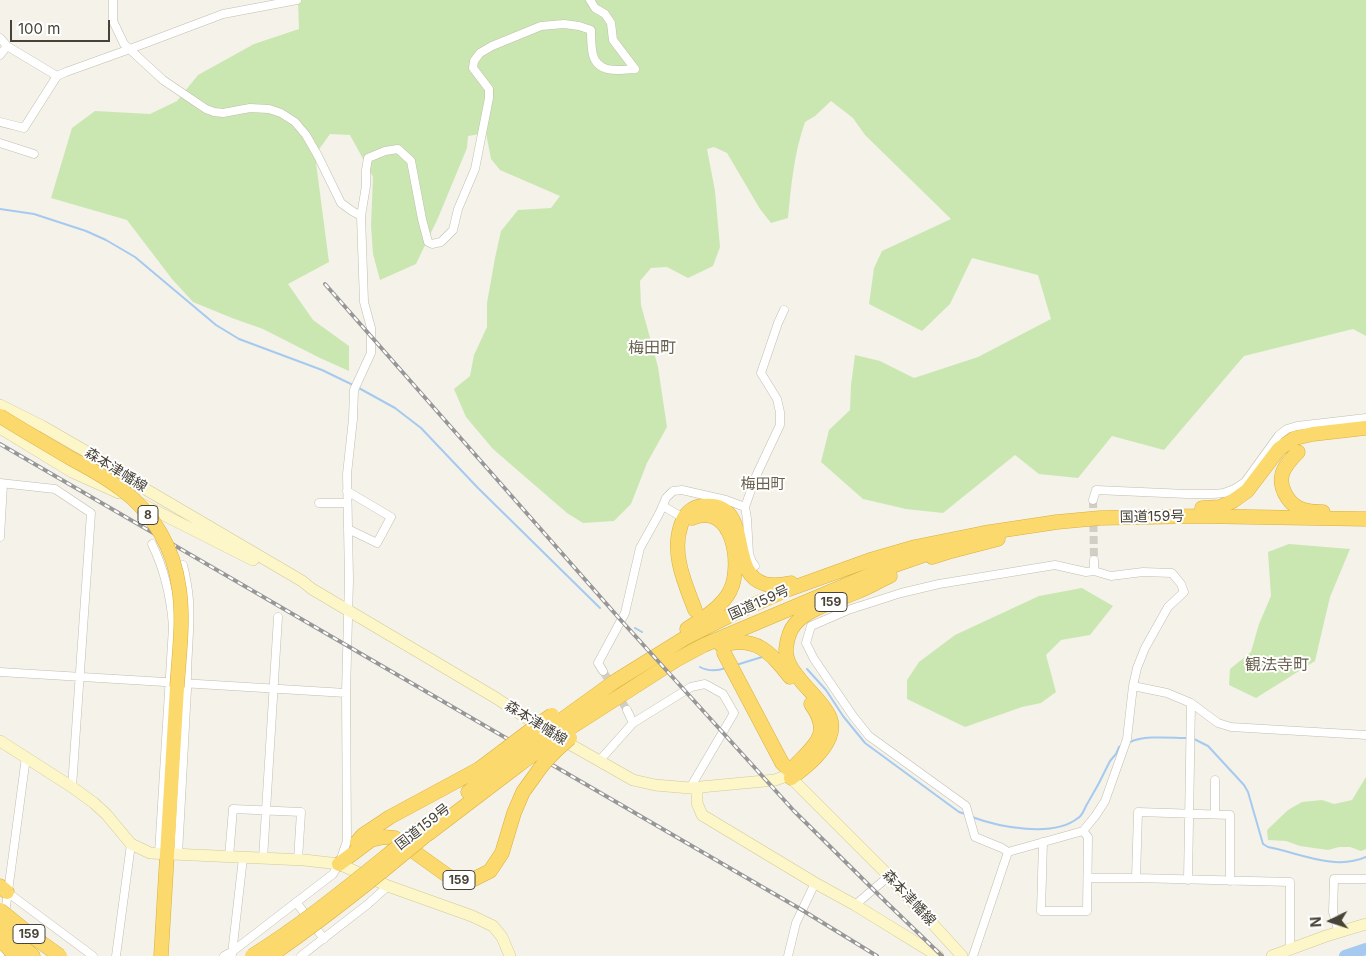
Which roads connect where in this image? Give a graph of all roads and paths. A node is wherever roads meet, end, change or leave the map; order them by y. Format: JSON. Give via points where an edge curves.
{"nodes":[{"id":1,"x":112,"y":0,"type":"edge"},
{"id":2,"x":297,"y":0,"type":"edge"},
{"id":3,"x":590,"y":0,"type":"edge"},
{"id":4,"x":0,"y":38,"type":"edge"},
{"id":5,"x":7,"y":46,"type":"junction"},
{"id":6,"x":130,"y":49,"type":"junction"},
{"id":7,"x":0,"y":55,"type":"edge"},
{"id":8,"x":57,"y":76,"type":"junction"},
{"id":9,"x":0,"y":122,"type":"edge"},
{"id":10,"x":0,"y":143,"type":"edge"},
{"id":11,"x":34,"y":154,"type":"dead end"},
{"id":12,"x":361,"y":216,"type":"junction"},
{"id":13,"x":784,"y":310,"type":"dead end"},
{"id":14,"x":0,"y":405,"type":"edge"},
{"id":15,"x":0,"y":416,"type":"edge"},
{"id":16,"x":1366,"y":418,"type":"edge"},
{"id":17,"x":42,"y":426,"type":"junction"},
{"id":18,"x":0,"y":428,"type":"edge"},
{"id":19,"x":1366,"y":428,"type":"edge"},
{"id":20,"x":38,"y":452,"type":"junction"},
{"id":21,"x":1298,"y":452,"type":"dead end"},
{"id":22,"x":135,"y":483,"type":"junction"},
{"id":23,"x":2,"y":484,"type":"edge"},
{"id":24,"x":347,"y":491,"type":"junction"},
{"id":25,"x":133,"y":500,"type":"junction"},
{"id":26,"x":1093,"y":500,"type":"dead end"},
{"id":27,"x":319,"y":503,"type":"dead end"},
{"id":28,"x":347,"y":503,"type":"junction"},
{"id":29,"x":663,"y":506,"type":"junction"},
{"id":30,"x":744,"y":507,"type":"junction"},
{"id":31,"x":1366,"y":515,"type":"edge"},
{"id":32,"x":1100,"y":518,"type":"junction"},
{"id":33,"x":1366,"y":519,"type":"edge"},
{"id":34,"x":685,"y":520,"type":"junction"},
{"id":35,"x":1366,"y":523,"type":"edge"},
{"id":36,"x":1047,"y":527,"type":"junction"},
{"id":37,"x":348,"y":529,"type":"junction"},
{"id":38,"x":984,"y":533,"type":"junction"},
{"id":39,"x":0,"y":537,"type":"edge"},
{"id":40,"x":152,"y":544,"type":"dead end"},
{"id":41,"x":1094,"y":560,"type":"tunnel mouth"},
{"id":42,"x":183,"y":565,"type":"dead end"},
{"id":43,"x":755,"y":566,"type":"dead end"},
{"id":44,"x":1094,"y":571,"type":"junction"},
{"id":45,"x":185,"y":576,"type":"junction"},
{"id":46,"x":166,"y":578,"type":"junction"},
{"id":47,"x":306,"y":585,"type":"junction"},
{"id":48,"x":697,"y":609,"type":"dead end"},
{"id":49,"x":348,"y":610,"type":"junction"},
{"id":50,"x":278,"y":617,"type":"dead end"},
{"id":51,"x":704,"y":645,"type":"junction"},
{"id":52,"x":722,"y":654,"type":"dead end"},
{"id":53,"x":603,"y":671,"type":"tunnel mouth"},
{"id":54,"x":0,"y":672,"type":"edge"},
{"id":55,"x":81,"y":677,"type":"junction"},
{"id":56,"x":614,"y":682,"type":"junction"},
{"id":57,"x":178,"y":684,"type":"junction"},
{"id":58,"x":1133,"y":686,"type":"junction"},
{"id":59,"x":274,"y":688,"type":"junction"},
{"id":60,"x":346,"y":693,"type":"junction"},
{"id":61,"x":1191,"y":703,"type":"junction"},
{"id":62,"x":627,"y":710,"type":"tunnel mouth"},
{"id":63,"x":633,"y":723,"type":"junction"},
{"id":64,"x":564,"y":724,"type":"junction"},
{"id":65,"x":1366,"y":735,"type":"edge"},
{"id":66,"x":0,"y":741,"type":"edge"},
{"id":67,"x":26,"y":757,"type":"junction"},
{"id":68,"x":512,"y":758,"type":"junction"},
{"id":69,"x":600,"y":760,"type":"junction"},
{"id":70,"x":789,"y":775,"type":"junction"},
{"id":71,"x":1216,"y":780,"type":"dead end"},
{"id":72,"x":72,"y":787,"type":"junction"},
{"id":73,"x":693,"y":788,"type":"junction"},
{"id":74,"x":266,"y":810,"type":"junction"},
{"id":75,"x":1189,"y":813,"type":"junction"},
{"id":76,"x":1215,"y":814,"type":"junction"},
{"id":77,"x":426,"y":830,"type":"junction"},
{"id":78,"x":1083,"y":831,"type":"junction"},
{"id":79,"x":1043,"y":842,"type":"junction"},
{"id":80,"x":131,"y":844,"type":"junction"},
{"id":81,"x":1008,"y":852,"type":"junction"},
{"id":82,"x":168,"y":853,"type":"junction"},
{"id":83,"x":229,"y":857,"type":"junction"},
{"id":84,"x":243,"y":858,"type":"junction"},
{"id":85,"x":263,"y":859,"type":"junction"},
{"id":86,"x":298,"y":860,"type":"junction"},
{"id":87,"x":339,"y":864,"type":"junction"},
{"id":88,"x":889,"y":876,"type":"junction"},
{"id":89,"x":1088,"y":878,"type":"junction"},
{"id":90,"x":1136,"y":878,"type":"junction"},
{"id":91,"x":1366,"y":879,"type":"edge"},
{"id":92,"x":1188,"y":880,"type":"junction"},
{"id":93,"x":1230,"y":881,"type":"junction"},
{"id":94,"x":815,"y":883,"type":"junction"},
{"id":95,"x":388,"y":886,"type":"junction"},
{"id":96,"x":4,"y":889,"type":"edge"},
{"id":97,"x":296,"y":902,"type":"junction"},
{"id":98,"x":855,"y":905,"type":"junction"},
{"id":99,"x":0,"y":910,"type":"edge"},
{"id":100,"x":0,"y":924,"type":"edge"},
{"id":101,"x":1366,"y":924,"type":"edge"},
{"id":102,"x":1339,"y":932,"type":"junction"},
{"id":103,"x":324,"y":938,"type":"junction"},
{"id":104,"x":0,"y":940,"type":"edge"},
{"id":105,"x":1290,"y":949,"type":"junction"},
{"id":106,"x":18,"y":950,"type":"edge"},
{"id":107,"x":232,"y":953,"type":"edge"},
{"id":108,"x":0,"y":956,"type":"edge"},
{"id":109,"x":32,"y":956,"type":"edge"},
{"id":110,"x":60,"y":956,"type":"edge"},
{"id":111,"x":93,"y":956,"type":"edge"},
{"id":112,"x":116,"y":956,"type":"edge"},
{"id":113,"x":161,"y":956,"type":"edge"},
{"id":114,"x":224,"y":956,"type":"edge"},
{"id":115,"x":252,"y":956,"type":"edge"},
{"id":116,"x":270,"y":956,"type":"edge"},
{"id":117,"x":301,"y":956,"type":"edge"},
{"id":118,"x":510,"y":956,"type":"edge"},
{"id":119,"x":788,"y":956,"type":"edge"},
{"id":120,"x":938,"y":956,"type":"edge"},
{"id":121,"x":962,"y":956,"type":"edge"},
{"id":122,"x":973,"y":956,"type":"edge"},
{"id":123,"x":1272,"y":956,"type":"edge"}],
"edges":[{"from":1,"to":6,"type":"street","via":[[113,21],[124,44]]},
{"from":2,"to":6,"type":"street","via":[[223,14]]},
{"from":3,"to":12,"type":"street","via":[[611,23],[613,40],[635,69],[616,71],[598,65],[593,56],[591,30],[579,26],[541,26],[492,46],[474,61],[473,68],[488,88],[489,98],[475,169],[453,230],[441,242],[428,242],[411,161],[398,149],[368,158]]},
{"from":4,"to":5,"type":"street"},
{"from":5,"to":7,"type":"street"},
{"from":5,"to":8,"type":"street"},
{"from":6,"to":8,"type":"street"},
{"from":6,"to":12,"type":"street","via":[[163,80],[206,109],[223,113],[250,108],[269,109],[295,122],[318,156],[341,203]]},
{"from":8,"to":9,"type":"street","via":[[24,128]]},
{"from":10,"to":11,"type":"street"},
{"from":12,"to":24,"type":"street","via":[[364,302],[371,328],[372,353],[356,386]]},
{"from":13,"to":30,"type":"street","via":[[761,373],[777,399],[780,425]]},
{"from":14,"to":17,"type":"main road","name":"森本津幡線"},
{"from":15,"to":57,"type":"highway","number":"8","bridge":true,"via":[[122,489],[154,522],[168,548],[180,590]]},
{"from":16,"to":26,"type":"street","via":[[1287,429],[1279,435],[1245,482],[1234,490],[1187,494],[1096,490]]},
{"from":17,"to":20,"type":"street"},
{"from":17,"to":22,"type":"main road","name":"森本津幡線"},
{"from":18,"to":20,"type":"main road","name":"森本津幡線"},
{"from":19,"to":32,"type":"highway","via":[[1294,438],[1279,449],[1246,492],[1220,507],[1106,514]]},
{"from":20,"to":25,"type":"main road","name":"森本津幡線","via":[[72,472]]},
{"from":21,"to":31,"type":"highway","via":[[1282,475],[1283,489],[1290,500],[1299,508],[1319,512]]},
{"from":22,"to":25,"type":"street"},
{"from":22,"to":47,"type":"main road","name":"森本津幡線"},
{"from":23,"to":39,"type":"street"},
{"from":23,"to":55,"type":"street","via":[[55,489],[91,514]]},
{"from":24,"to":28,"type":"street"},
{"from":24,"to":37,"type":"street","via":[[391,517],[376,543]]},
{"from":25,"to":47,"type":"main road","name":"森本津幡線"},
{"from":27,"to":28,"type":"street"},
{"from":28,"to":37,"type":"street"},
{"from":29,"to":30,"type":"street","via":[[673,491],[682,490]]},
{"from":29,"to":34,"type":"street"},
{"from":29,"to":53,"type":"street","via":[[640,548],[625,613],[598,663]]},
{"from":30,"to":43,"type":"street","via":[[749,554]]},
{"from":32,"to":33,"type":"highway","name":"国道159号","number":"159"},
{"from":32,"to":38,"type":"highway","name":"国道159号","number":"159"},
{"from":34,"to":38,"type":"highway","number":"159","via":[[689,511],[697,507],[714,506],[727,512],[736,525],[744,565],[750,576],[772,586],[808,578],[908,545],[978,530]]},
{"from":34,"to":48,"type":"highway","via":[[682,561]]},
{"from":34,"to":56,"type":"highway","number":"159","via":[[708,515],[724,523],[733,542],[734,581],[712,612],[629,667]]},
{"from":35,"to":36,"type":"highway","name":"国道159号","number":"159","via":[[1188,520]]},
{"from":36,"to":51,"type":"highway","name":"国道159号","number":"159","via":[[964,543],[916,558]]},
{"from":36,"to":70,"type":"highway","number":"159","via":[[931,558],[818,608],[795,623],[789,633],[786,658],[791,670],[826,710],[831,723],[821,751],[810,763]]},
{"from":37,"to":49,"type":"street"},
{"from":38,"to":56,"type":"highway","name":"国道159号","number":"159","via":[[870,560],[784,591],[685,638]]},
{"from":40,"to":46,"type":"street"},
{"from":41,"to":44,"type":"street"},
{"from":42,"to":45,"type":"street"},
{"from":44,"to":58,"type":"street","via":[[1111,576],[1172,573],[1182,584],[1184,592],[1168,607],[1145,648]]},
{"from":44,"to":81,"type":"street","via":[[1055,564],[939,584],[892,595],[810,626],[806,643],[814,659],[869,736],[966,806],[975,837]]},
{"from":45,"to":46,"type":"street"},
{"from":45,"to":57,"type":"street","via":[[189,601]]},
{"from":46,"to":57,"type":"street"},
{"from":47,"to":49,"type":"main road","name":"森本津幡線"},
{"from":49,"to":60,"type":"street"},
{"from":49,"to":69,"type":"main road","name":"森本津幡線"},
{"from":50,"to":59,"type":"street"},
{"from":51,"to":64,"type":"highway","name":"国道159号","number":"159"},
{"from":51,"to":70,"type":"highway","number":"159","via":[[742,641],[762,648],[786,671],[818,713],[821,731],[817,742]]},
{"from":52,"to":70,"type":"highway"},
{"from":54,"to":55,"type":"street"},
{"from":55,"to":57,"type":"street"},
{"from":55,"to":72,"type":"street"},
{"from":56,"to":64,"type":"highway","name":"国道159号","number":"159","via":[[575,709]]},
{"from":57,"to":59,"type":"street"},
{"from":57,"to":82,"type":"highway","number":"8"},
{"from":57,"to":82,"type":"street","via":[[168,735]]},
{"from":57,"to":82,"type":"street","via":[[182,736]]},
{"from":58,"to":61,"type":"street","via":[[1167,693]]},
{"from":58,"to":78,"type":"street","via":[[1126,742],[1105,801]]},
{"from":59,"to":60,"type":"street"},
{"from":59,"to":74,"type":"street"},
{"from":60,"to":87,"type":"street","via":[[347,842]]},
{"from":61,"to":65,"type":"street","via":[[1218,723],[1232,727]]},
{"from":61,"to":75,"type":"street"},
{"from":62,"to":63,"type":"street"},
{"from":63,"to":69,"type":"street"},
{"from":63,"to":73,"type":"street","via":[[691,687],[705,684],[723,694],[734,713]]},
{"from":64,"to":68,"type":"highway","name":"国道159号","number":"159","bridge":true},
{"from":64,"to":68,"type":"highway","number":"159","bridge":true,"via":[[532,729]]},
{"from":64,"to":87,"type":"highway","number":"159","bridge":true,"via":[[554,752],[523,792],[502,853],[490,872],[472,880],[460,880],[448,876],[395,838],[384,837],[371,840]]},
{"from":66,"to":67,"type":"main road"},
{"from":67,"to":72,"type":"main road"},
{"from":67,"to":96,"type":"street"},
{"from":68,"to":77,"type":"highway","name":"国道159号","number":"159"},
{"from":68,"to":87,"type":"highway","number":"159","via":[[479,768],[390,817],[363,835]]},
{"from":69,"to":73,"type":"main road","name":"森本津幡線","via":[[633,780]]},
{"from":70,"to":73,"type":"main road","name":"森本津幡線","via":[[775,780]]},
{"from":70,"to":88,"type":"main road","name":"森本津幡線"},
{"from":71,"to":76,"type":"street"},
{"from":72,"to":80,"type":"main road","via":[[106,814]]},
{"from":73,"to":94,"type":"main road","via":[[702,815]]},
{"from":74,"to":83,"type":"street","via":[[233,809]]},
{"from":74,"to":85,"type":"street"},
{"from":74,"to":86,"type":"street","via":[[300,812]]},
{"from":75,"to":76,"type":"street"},
{"from":75,"to":90,"type":"street","via":[[1138,812]]},
{"from":75,"to":92,"type":"street"},
{"from":76,"to":93,"type":"street","via":[[1230,814]]},
{"from":77,"to":115,"type":"highway","name":"国道159号","number":"159","bridge":true},
{"from":77,"to":116,"type":"highway","name":"国道159号","number":"159","bridge":true,"via":[[369,883]]},
{"from":78,"to":79,"type":"street"},
{"from":78,"to":89,"type":"street","via":[[1088,837]]},
{"from":79,"to":81,"type":"street"},
{"from":79,"to":89,"type":"street","via":[[1041,911],[1087,911]]},
{"from":80,"to":82,"type":"main road","via":[[150,852]]},
{"from":80,"to":112,"type":"street"},
{"from":81,"to":122,"type":"street"},
{"from":82,"to":83,"type":"main road"},
{"from":82,"to":113,"type":"highway","number":"8"},
{"from":83,"to":84,"type":"main road"},
{"from":84,"to":85,"type":"main road"},
{"from":84,"to":107,"type":"street"},
{"from":85,"to":86,"type":"main road"},
{"from":86,"to":87,"type":"main road"},
{"from":87,"to":95,"type":"main road"},
{"from":87,"to":97,"type":"street","via":[[333,874]]},
{"from":88,"to":98,"type":"street"},
{"from":88,"to":121,"type":"main road","name":"森本津幡線"},
{"from":89,"to":90,"type":"street"},
{"from":90,"to":92,"type":"street"},
{"from":91,"to":102,"type":"street","via":[[1334,879],[1333,912]]},
{"from":92,"to":93,"type":"street"},
{"from":93,"to":105,"type":"street","via":[[1290,882]]},
{"from":94,"to":98,"type":"main road"},
{"from":94,"to":119,"type":"street","via":[[796,923]]},
{"from":95,"to":103,"type":"street"},
{"from":95,"to":118,"type":"main road","via":[[493,926]]},
{"from":96,"to":108,"type":"street"},
{"from":96,"to":111,"type":"street"},
{"from":97,"to":103,"type":"street"},
{"from":97,"to":107,"type":"street"},
{"from":98,"to":120,"type":"main road"},
{"from":99,"to":110,"type":"highway","number":"159","bridge":true},
{"from":100,"to":106,"type":"highway","bridge":true},
{"from":101,"to":102,"type":"main road"},
{"from":102,"to":105,"type":"main road"},
{"from":103,"to":117,"type":"street"},
{"from":104,"to":106,"type":"highway","bridge":true},
{"from":105,"to":123,"type":"main road"},
{"from":106,"to":109,"type":"highway"},
{"from":107,"to":114,"type":"street"}]}
